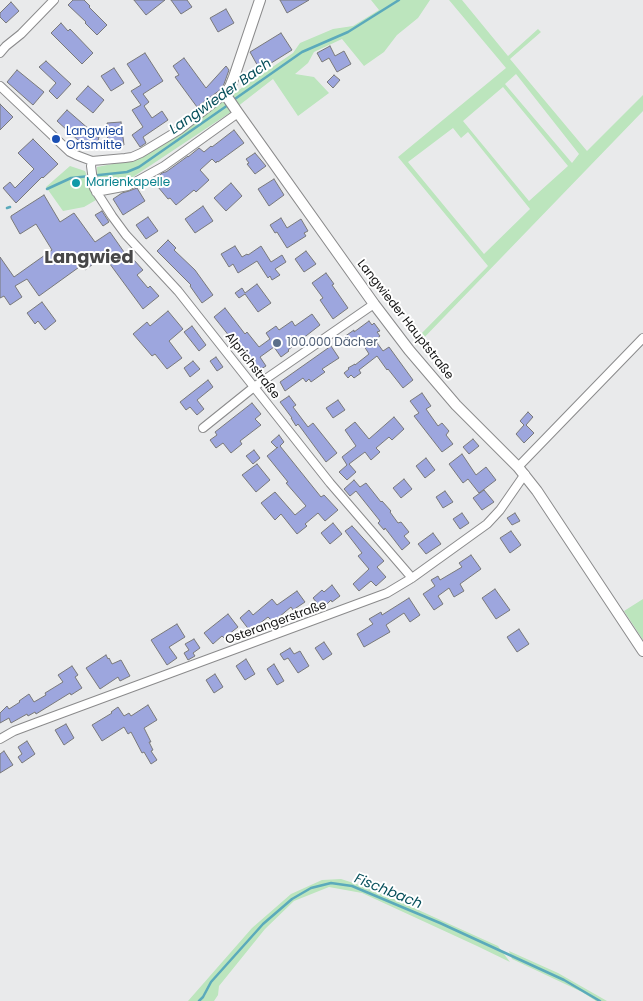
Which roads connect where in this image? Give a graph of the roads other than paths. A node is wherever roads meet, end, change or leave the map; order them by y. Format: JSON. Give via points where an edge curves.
{"nodes":[{"id":1,"x":54,"y":0,"type":"edge"},
{"id":2,"x":260,"y":0,"type":"edge"},
{"id":3,"x":0,"y":53,"type":"edge"},
{"id":4,"x":0,"y":86,"type":"edge"},
{"id":5,"x":226,"y":95,"type":"junction"},
{"id":6,"x":237,"y":111,"type":"junction"},
{"id":7,"x":91,"y":163,"type":"junction"},
{"id":8,"x":96,"y":192,"type":"junction"},
{"id":9,"x":374,"y":304,"type":"junction"},
{"id":10,"x":643,"y":338,"type":"edge"},
{"id":11,"x":254,"y":387,"type":"junction"},
{"id":12,"x":203,"y":428,"type":"dead end"},
{"id":13,"x":521,"y":470,"type":"junction"},
{"id":14,"x":412,"y":578,"type":"junction"},
{"id":15,"x":643,"y":651,"type":"edge"},
{"id":16,"x":0,"y":739,"type":"edge"}],
"edges":[{"from":1,"to":3,"type":"street"},
{"from":2,"to":5,"type":"street"},
{"from":4,"to":7,"type":"street","via":[[70,152]]},
{"from":5,"to":6,"type":"street","name":"Langwieder Hauptstraße"},
{"from":5,"to":7,"type":"street","via":[[141,153]]},
{"from":6,"to":8,"type":"street","via":[[164,166],[128,186]]},
{"from":6,"to":9,"type":"street","name":"Langwieder Hauptstraße"},
{"from":7,"to":8,"type":"street","name":"Alprichstraße","via":[[92,184]]},
{"from":8,"to":11,"type":"street","name":"Alprichstraße","via":[[126,235],[178,291]]},
{"from":9,"to":11,"type":"street"},
{"from":9,"to":13,"type":"street","name":"Langwieder Hauptstraße","via":[[456,405]]},
{"from":10,"to":13,"type":"street","name":"Osterangerstraße","via":[[567,415]]},
{"from":11,"to":12,"type":"street"},
{"from":11,"to":14,"type":"street","name":"Alprichstraße"},
{"from":13,"to":14,"type":"street","name":"Osterangerstraße","via":[[500,510],[487,524]]},
{"from":13,"to":15,"type":"street","name":"Langwieder Hauptstraße"},
{"from":14,"to":16,"type":"street","name":"Osterangerstraße","via":[[378,597],[14,731]]}]}
